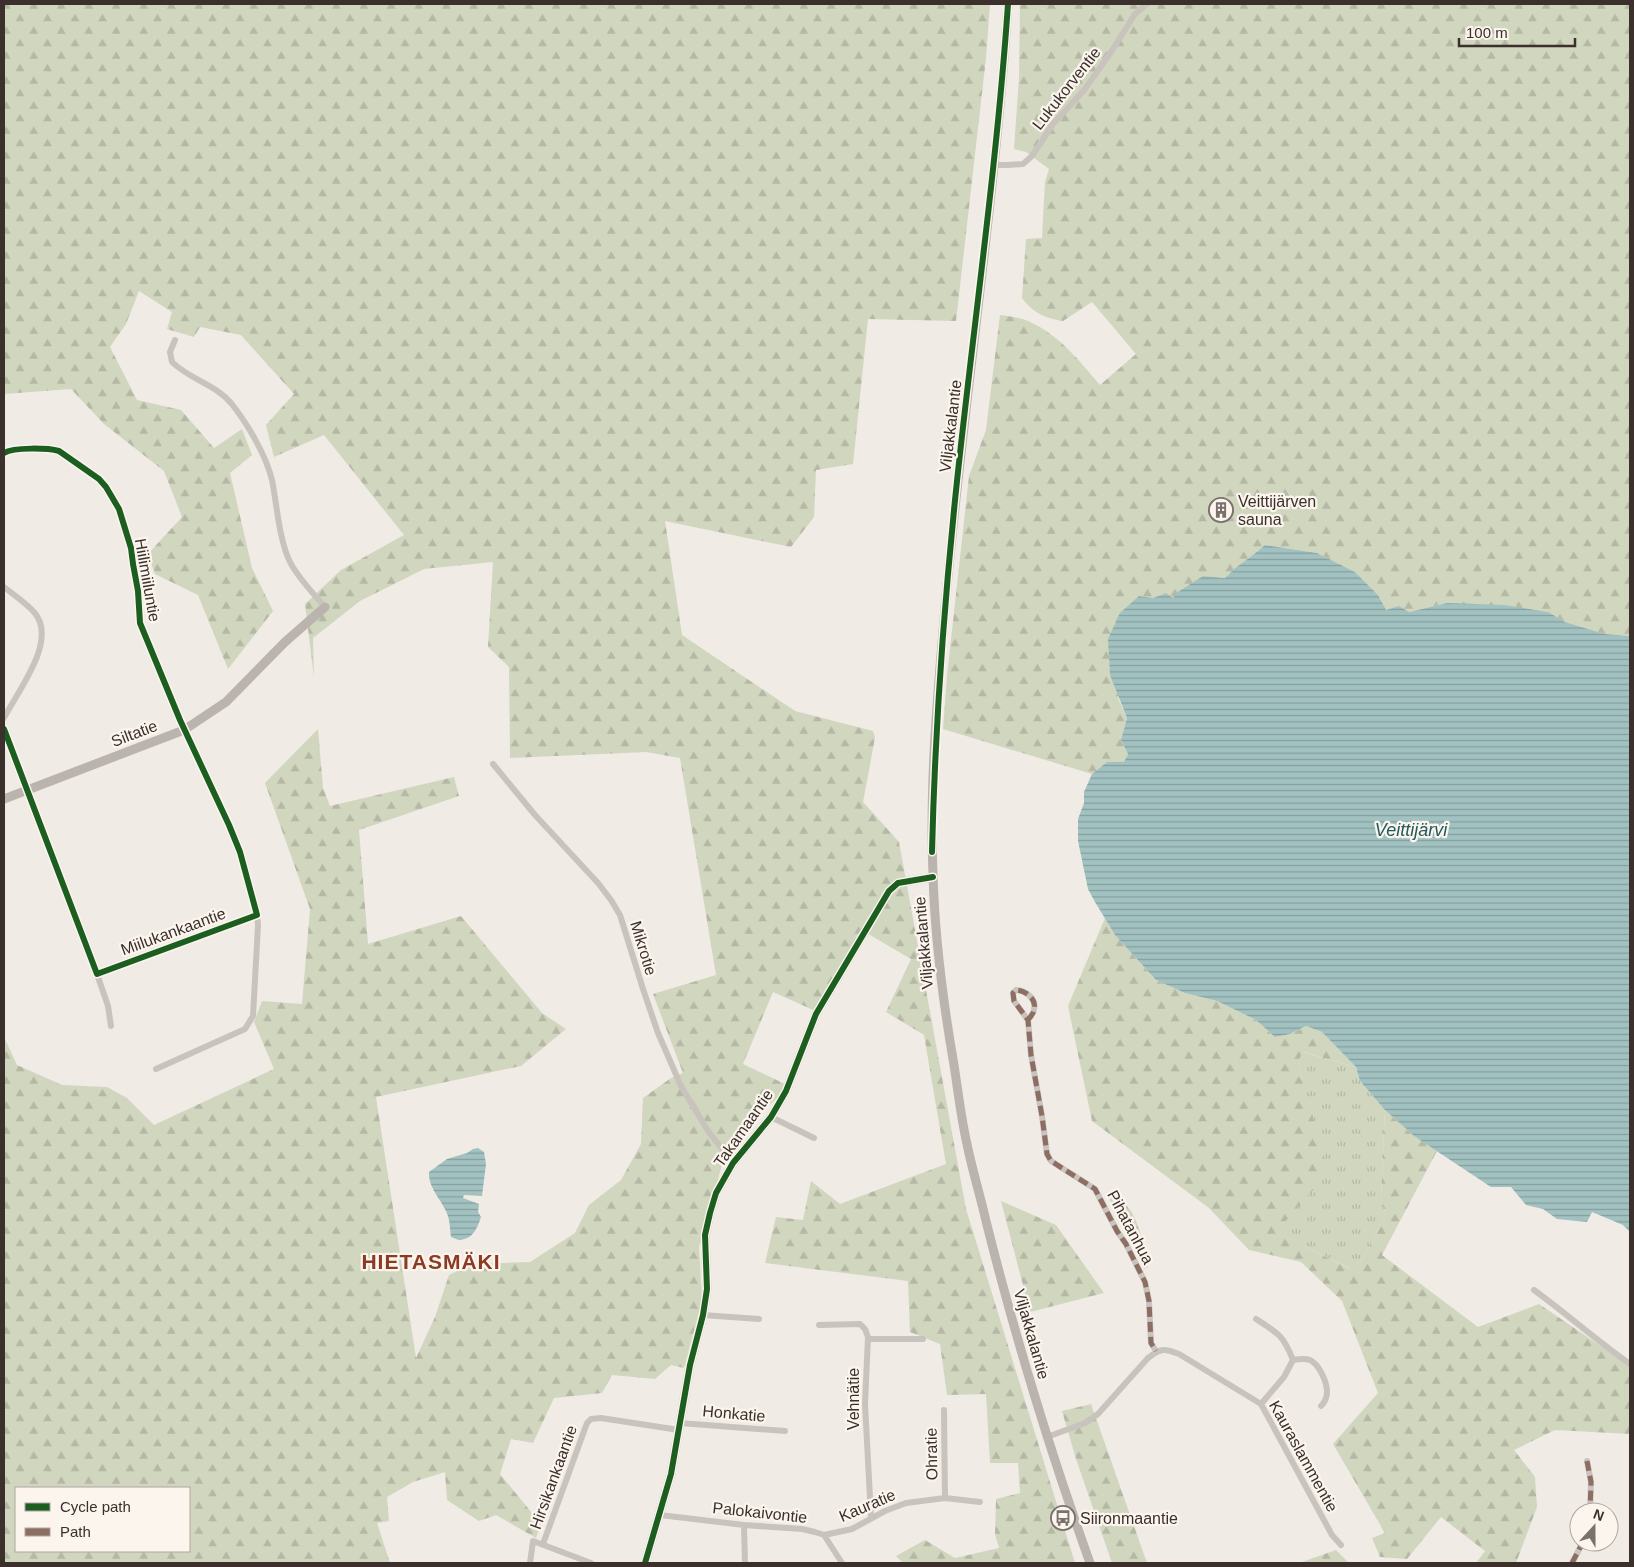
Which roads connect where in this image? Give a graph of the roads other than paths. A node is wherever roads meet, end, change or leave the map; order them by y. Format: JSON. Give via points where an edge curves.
{"nodes":[{"id":1,"x":1008,"y":4,"type":"edge"},
{"id":2,"x":1147,"y":4,"type":"edge"},
{"id":3,"x":994,"y":165,"type":"junction"},
{"id":4,"x":175,"y":340,"type":"dead end"},
{"id":5,"x":4,"y":453,"type":"edge"},
{"id":6,"x":4,"y":588,"type":"edge"},
{"id":7,"x":325,"y":607,"type":"joint"},
{"id":8,"x":4,"y":718,"type":"edge"},
{"id":9,"x":4,"y":729,"type":"edge"},
{"id":10,"x":184,"y":730,"type":"junction"},
{"id":11,"x":493,"y":764,"type":"dead end"},
{"id":12,"x":26,"y":790,"type":"junction"},
{"id":13,"x":4,"y":799,"type":"edge"},
{"id":14,"x":932,"y":877,"type":"junction"},
{"id":15,"x":257,"y":915,"type":"junction"},
{"id":16,"x":97,"y":974,"type":"junction"},
{"id":17,"x":1028,"y":1020,"type":"dead end"},
{"id":18,"x":111,"y":1026,"type":"dead end"},
{"id":19,"x":156,"y":1069,"type":"dead end"},
{"id":20,"x":772,"y":1116,"type":"junction"},
{"id":21,"x":814,"y":1138,"type":"dead end"},
{"id":22,"x":733,"y":1163,"type":"junction"},
{"id":23,"x":1534,"y":1290,"type":"dead end"},
{"id":24,"x":703,"y":1315,"type":"junction"},
{"id":25,"x":759,"y":1319,"type":"dead end"},
{"id":26,"x":1256,"y":1320,"type":"dead end"},
{"id":27,"x":819,"y":1325,"type":"dead end"},
{"id":28,"x":868,"y":1339,"type":"junction"},
{"id":29,"x":923,"y":1339,"type":"dead end"},
{"id":30,"x":1156,"y":1351,"type":"junction"},
{"id":31,"x":1293,"y":1360,"type":"junction"},
{"id":32,"x":1630,"y":1364,"type":"edge"},
{"id":33,"x":1261,"y":1404,"type":"junction"},
{"id":34,"x":1321,"y":1406,"type":"dead end"},
{"id":35,"x":944,"y":1410,"type":"dead end"},
{"id":36,"x":680,"y":1426,"type":"junction"},
{"id":37,"x":785,"y":1432,"type":"dead end"},
{"id":38,"x":1047,"y":1437,"type":"junction"},
{"id":39,"x":1587,"y":1461,"type":"dead end"},
{"id":40,"x":945,"y":1498,"type":"junction"},
{"id":41,"x":980,"y":1502,"type":"dead end"},
{"id":42,"x":1592,"y":1502,"type":"edge"},
{"id":43,"x":660,"y":1514,"type":"junction"},
{"id":44,"x":871,"y":1517,"type":"junction"},
{"id":45,"x":744,"y":1525,"type":"junction"},
{"id":46,"x":824,"y":1535,"type":"junction"},
{"id":47,"x":543,"y":1544,"type":"junction"},
{"id":48,"x":1341,"y":1545,"type":"dead end"},
{"id":49,"x":530,"y":1563,"type":"edge"},
{"id":50,"x":591,"y":1563,"type":"edge"},
{"id":51,"x":645,"y":1563,"type":"edge"},
{"id":52,"x":745,"y":1563,"type":"edge"},
{"id":53,"x":842,"y":1563,"type":"edge"},
{"id":54,"x":1090,"y":1563,"type":"edge"}],
"edges":[{"from":1,"to":3,"type":"street","name":"Viljakkalantie"},
{"from":2,"to":3,"type":"street","name":"Lukukorventie","via":[[1135,14],[1085,89],[1053,124],[1032,156],[1023,164]]},
{"from":3,"to":14,"type":"street","name":"Viljakkalantie","via":[[957,480],[940,663]]},
{"from":4,"to":7,"type":"street","via":[[170,352],[172,362],[218,391],[243,420],[271,478],[289,561]]},
{"from":5,"to":10,"type":"street","name":"Hiilimiiluntie","via":[[13,450],[59,451],[99,479],[111,494],[119,509],[130,548],[140,623]]},
{"from":6,"to":8,"type":"street","via":[[35,612],[42,638],[34,665]]},
{"from":7,"to":10,"type":"street","name":"Siltatie","via":[[226,702]]},
{"from":9,"to":12,"type":"street"},
{"from":10,"to":12,"type":"street","name":"Siltatie"},
{"from":10,"to":15,"type":"street","via":[[240,852]]},
{"from":11,"to":22,"type":"street","name":"Mikrotie","via":[[611,900],[620,915],[658,1033],[682,1086],[708,1131]]},
{"from":12,"to":13,"type":"street","name":"Siltatie"},
{"from":12,"to":16,"type":"street"},
{"from":14,"to":20,"type":"street","name":"Takamaantie","via":[[898,883],[889,891],[816,1014],[786,1091]]},
{"from":14,"to":38,"type":"street","name":"Viljakkalantie","via":[[936,948],[966,1142],[1002,1285]]},
{"from":15,"to":16,"type":"street","name":"Miilukankaantie"},
{"from":15,"to":19,"type":"street","via":[[251,1022],[245,1030]]},
{"from":16,"to":18,"type":"street"},
{"from":17,"to":30,"type":"street","name":"Pihatanhua","via":[[1030,1055],[1046,1154],[1051,1161],[1095,1189],[1126,1244],[1145,1282],[1151,1343]]},
{"from":20,"to":21,"type":"street"},
{"from":20,"to":22,"type":"street","name":"Takamaantie"},
{"from":22,"to":24,"type":"street","name":"Takamaantie","via":[[716,1193],[705,1235]]},
{"from":23,"to":32,"type":"street"},
{"from":24,"to":25,"type":"street"},
{"from":24,"to":36,"type":"street","name":"Takamaantie","via":[[690,1365]]},
{"from":26,"to":31,"type":"street","via":[[1279,1334]]},
{"from":27,"to":28,"type":"street","via":[[860,1324]]},
{"from":28,"to":29,"type":"street"},
{"from":28,"to":44,"type":"street","name":"Vehnätie","via":[[865,1404]]},
{"from":30,"to":33,"type":"street","name":"Kauraslammentie","via":[[1166,1349],[1179,1354]]},
{"from":30,"to":38,"type":"street","via":[[1098,1414],[1085,1423]]},
{"from":31,"to":33,"type":"street","via":[[1284,1377]]},
{"from":31,"to":34,"type":"street","via":[[1308,1359],[1324,1378],[1328,1391]]},
{"from":33,"to":48,"type":"street","name":"Kauraslammentie","via":[[1332,1535]]},
{"from":35,"to":40,"type":"street","name":"Ohratie"},
{"from":36,"to":37,"type":"street","name":"Honkatie"},
{"from":36,"to":43,"type":"street","name":"Takamaantie"},
{"from":36,"to":47,"type":"street","name":"Hirsikankaantie","via":[[601,1418],[586,1424]]},
{"from":38,"to":54,"type":"street","name":"Viljakkalantie"},
{"from":39,"to":42,"type":"street"},
{"from":40,"to":41,"type":"street","name":"Kauratie"},
{"from":40,"to":44,"type":"street","name":"Kauratie","via":[[906,1503]]},
{"from":43,"to":45,"type":"street","name":"Palokaivontie"},
{"from":43,"to":51,"type":"street","name":"Takamaantie"},
{"from":44,"to":46,"type":"street","name":"Kauratie","via":[[852,1529]]},
{"from":45,"to":46,"type":"street","name":"Palokaivontie","via":[[802,1529]]},
{"from":45,"to":52,"type":"street"},
{"from":46,"to":53,"type":"street","name":"Palokaivontie"},
{"from":47,"to":49,"type":"street","name":"Hirsikankaantie","via":[[533,1541]]},
{"from":47,"to":50,"type":"street"}]}
